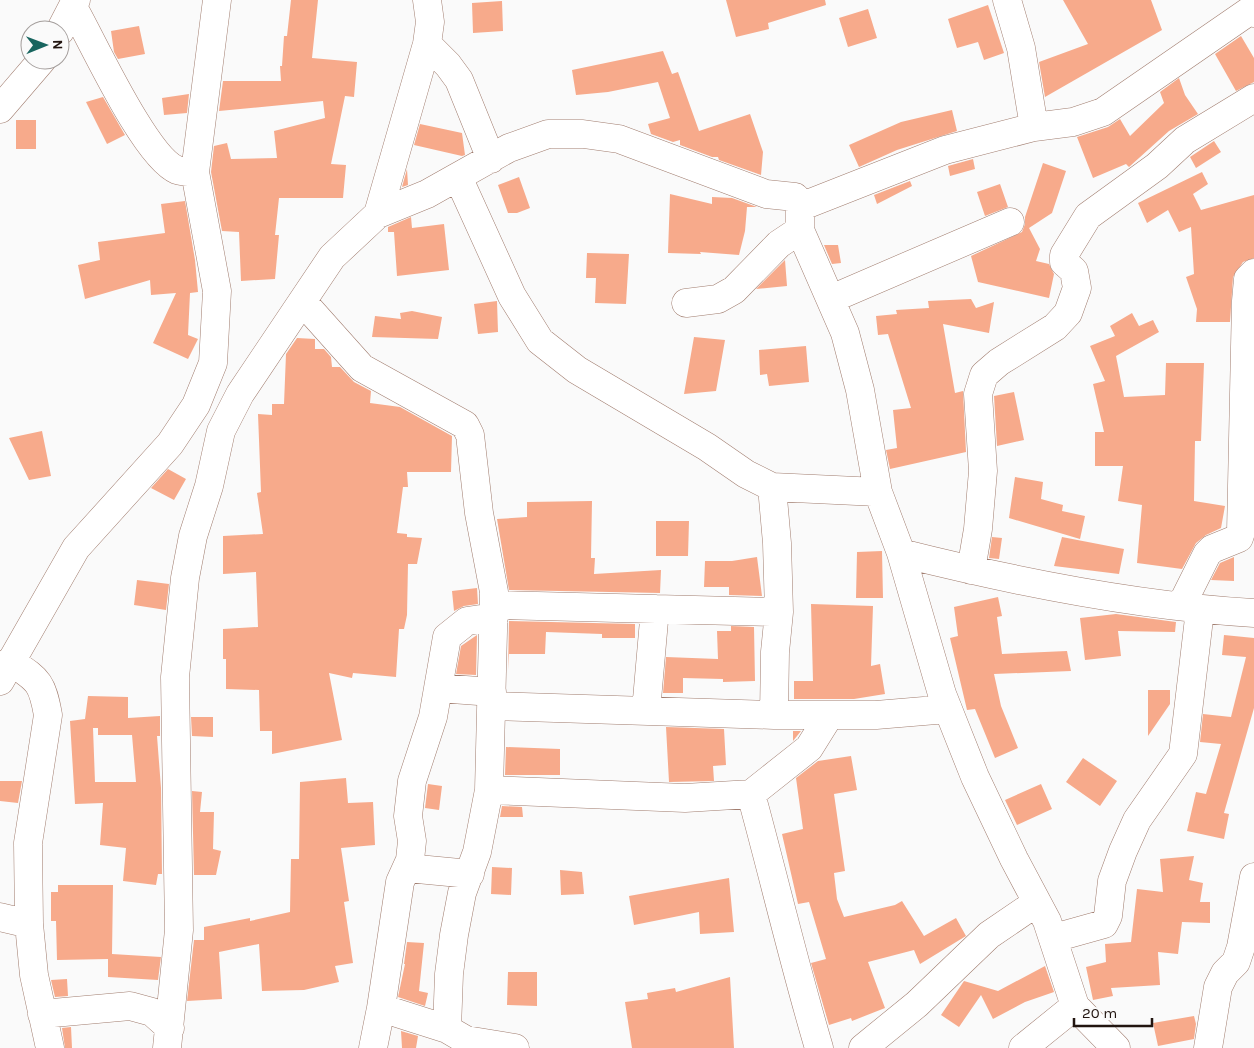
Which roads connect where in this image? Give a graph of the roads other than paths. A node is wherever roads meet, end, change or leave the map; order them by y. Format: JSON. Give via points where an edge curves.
{"nodes":[{"id":1,"x":217,"y":0,"type":"edge"},
{"id":2,"x":426,"y":0,"type":"edge"},
{"id":3,"x":1008,"y":0,"type":"edge"},
{"id":4,"x":74,"y":3,"type":"edge"},
{"id":5,"x":1254,"y":13,"type":"edge"},
{"id":6,"x":66,"y":20,"type":"edge"},
{"id":7,"x":427,"y":44,"type":"junction"},
{"id":8,"x":33,"y":70,"type":"edge"},
{"id":9,"x":1254,"y":98,"type":"edge"},
{"id":10,"x":0,"y":109,"type":"edge"},
{"id":11,"x":1034,"y":127,"type":"junction"},
{"id":12,"x":491,"y":159,"type":"junction"},
{"id":13,"x":196,"y":172,"type":"junction"},
{"id":14,"x":458,"y":177,"type":"junction"},
{"id":15,"x":378,"y":214,"type":"junction"},
{"id":16,"x":800,"y":219,"type":"junction"},
{"id":17,"x":1010,"y":222,"type":"dead end"},
{"id":18,"x":1254,"y":273,"type":"edge"},
{"id":19,"x":831,"y":299,"type":"junction"},
{"id":20,"x":303,"y":302,"type":"junction"},
{"id":21,"x":686,"y":303,"type":"dead end"},
{"id":22,"x":196,"y":405,"type":"junction"},
{"id":23,"x":221,"y":431,"type":"junction"},
{"id":24,"x":772,"y":488,"type":"junction"},
{"id":25,"x":878,"y":492,"type":"junction"},
{"id":26,"x":901,"y":553,"type":"junction"},
{"id":27,"x":971,"y":570,"type":"junction"},
{"id":28,"x":1190,"y":608,"type":"junction"},
{"id":29,"x":655,"y":609,"type":"junction"},
{"id":30,"x":494,"y":611,"type":"junction"},
{"id":31,"x":779,"y":612,"type":"junction"},
{"id":32,"x":1254,"y":613,"type":"edge"},
{"id":33,"x":5,"y":671,"type":"edge"},
{"id":34,"x":438,"y":688,"type":"junction"},
{"id":35,"x":492,"y":699,"type":"junction"},
{"id":36,"x":948,"y":709,"type":"junction"},
{"id":37,"x":646,"y":711,"type":"junction"},
{"id":38,"x":774,"y":715,"type":"junction"},
{"id":39,"x":829,"y":716,"type":"junction"},
{"id":40,"x":489,"y":790,"type":"junction"},
{"id":41,"x":751,"y":794,"type":"junction"},
{"id":42,"x":407,"y":868,"type":"junction"},
{"id":43,"x":470,"y":874,"type":"junction"},
{"id":44,"x":1254,"y":877,"type":"edge"},
{"id":45,"x":1036,"y":902,"type":"junction"},
{"id":46,"x":0,"y":917,"type":"edge"},
{"id":47,"x":29,"y":924,"type":"junction"},
{"id":48,"x":1054,"y":938,"type":"junction"},
{"id":49,"x":1075,"y":1006,"type":"junction"},
{"id":50,"x":381,"y":1008,"type":"junction"},
{"id":51,"x":42,"y":1014,"type":"junction"},
{"id":52,"x":447,"y":1029,"type":"junction"},
{"id":53,"x":168,"y":1038,"type":"edge"},
{"id":54,"x":50,"y":1048,"type":"edge"},
{"id":55,"x":373,"y":1048,"type":"edge"},
{"id":56,"x":515,"y":1048,"type":"edge"},
{"id":57,"x":819,"y":1048,"type":"edge"},
{"id":58,"x":862,"y":1048,"type":"edge"},
{"id":59,"x":1023,"y":1048,"type":"edge"},
{"id":60,"x":1116,"y":1048,"type":"edge"},
{"id":61,"x":1208,"y":1048,"type":"edge"}],
"edges":[{"from":1,"to":13,"type":"street"},
{"from":2,"to":7,"type":"street","via":[[430,22]]},
{"from":3,"to":11,"type":"street","via":[[1019,40]]},
{"from":4,"to":6,"type":"street"},
{"from":4,"to":13,"type":"street","via":[[131,114],[157,154],[176,170]]},
{"from":5,"to":11,"type":"street","via":[[1248,12],[1103,112],[1073,122]]},
{"from":7,"to":12,"type":"street","via":[[460,80]]},
{"from":7,"to":15,"type":"street"},
{"from":8,"to":10,"type":"street"},
{"from":9,"to":27,"type":"street","via":[[1185,140],[1157,166],[1088,216],[1064,255],[1064,262],[1074,270],[1077,288],[1068,313],[1056,327],[984,375],[978,394],[983,471]]},
{"from":11,"to":16,"type":"street","via":[[945,150]]},
{"from":12,"to":14,"type":"street"},
{"from":12,"to":16,"type":"street","via":[[509,148],[548,134],[619,139],[766,194],[795,196],[799,201]]},
{"from":13,"to":22,"type":"street","via":[[217,291],[212,363]]},
{"from":14,"to":15,"type":"street"},
{"from":14,"to":24,"type":"street","via":[[512,296],[540,341],[577,370]]},
{"from":15,"to":20,"type":"street","via":[[332,257]]},
{"from":16,"to":19,"type":"street","via":[[810,256]]},
{"from":16,"to":21,"type":"street","via":[[734,290],[718,299]]},
{"from":17,"to":19,"type":"street"},
{"from":18,"to":28,"type":"street","via":[[1248,279],[1246,301],[1241,532],[1239,538],[1207,554]]},
{"from":19,"to":25,"type":"street","via":[[845,333],[860,390]]},
{"from":20,"to":23,"type":"street","via":[[240,394]]},
{"from":20,"to":30,"type":"street","via":[[362,368],[466,425],[490,565]]},
{"from":22,"to":23,"type":"street"},
{"from":22,"to":33,"type":"street","via":[[170,444],[76,548]]},
{"from":23,"to":53,"type":"street","via":[[184,578],[175,677],[179,930]]},
{"from":24,"to":25,"type":"street"},
{"from":24,"to":31,"type":"street"},
{"from":25,"to":26,"type":"street"},
{"from":26,"to":27,"type":"street"},
{"from":26,"to":36,"type":"street"},
{"from":27,"to":28,"type":"street","via":[[1133,601]]},
{"from":28,"to":32,"type":"street"},
{"from":28,"to":48,"type":"street","via":[[1184,754],[1138,820],[1122,851],[1112,881],[1104,924]]},
{"from":29,"to":30,"type":"street"},
{"from":29,"to":31,"type":"street"},
{"from":29,"to":37,"type":"street"},
{"from":30,"to":34,"type":"street","via":[[467,621],[447,637]]},
{"from":30,"to":35,"type":"street"},
{"from":31,"to":38,"type":"street","via":[[774,652]]},
{"from":33,"to":47,"type":"street","via":[[37,680],[48,715],[28,842]]},
{"from":34,"to":35,"type":"street"},
{"from":34,"to":42,"type":"street","via":[[433,717],[412,781],[408,816],[412,841]]},
{"from":35,"to":37,"type":"street"},
{"from":35,"to":40,"type":"street"},
{"from":36,"to":39,"type":"street"},
{"from":36,"to":45,"type":"street","via":[[975,777]]},
{"from":37,"to":38,"type":"street"},
{"from":38,"to":39,"type":"street"},
{"from":39,"to":41,"type":"street","via":[[809,748]]},
{"from":40,"to":41,"type":"street","via":[[685,798]]},
{"from":40,"to":43,"type":"street"},
{"from":41,"to":57,"type":"street"},
{"from":42,"to":43,"type":"street"},
{"from":42,"to":50,"type":"street","via":[[400,882]]},
{"from":43,"to":52,"type":"street","via":[[462,893],[454,936]]},
{"from":44,"to":61,"type":"street","via":[[1241,947],[1236,962],[1218,988]]},
{"from":45,"to":48,"type":"street"},
{"from":45,"to":58,"type":"street","via":[[989,935],[917,1004]]},
{"from":46,"to":47,"type":"street"},
{"from":47,"to":51,"type":"street"},
{"from":48,"to":49,"type":"street"},
{"from":49,"to":59,"type":"street"},
{"from":49,"to":60,"type":"street"},
{"from":50,"to":52,"type":"street"},
{"from":50,"to":55,"type":"street"},
{"from":51,"to":53,"type":"street","via":[[130,1006],[152,1012]]},
{"from":51,"to":54,"type":"street"},
{"from":52,"to":56,"type":"street","via":[[466,1040]]}]}
